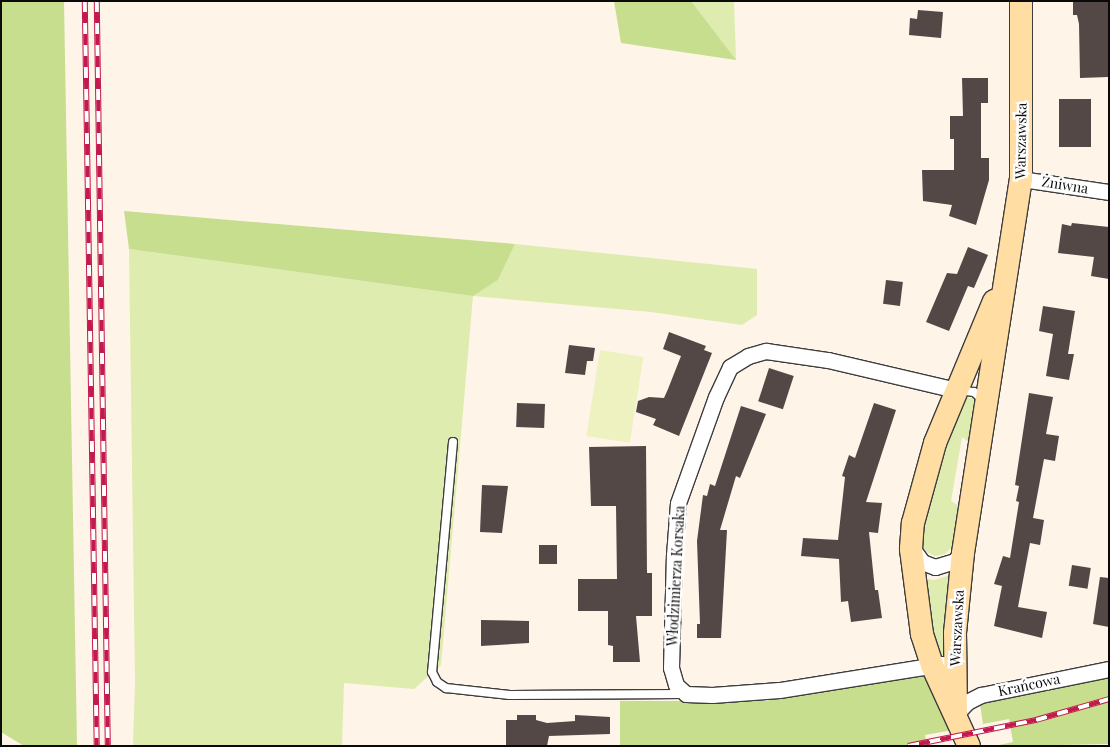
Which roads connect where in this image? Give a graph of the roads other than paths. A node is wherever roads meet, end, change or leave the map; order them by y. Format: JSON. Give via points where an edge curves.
{"nodes":[{"id":1,"x":1021,"y":1,"type":"edge"},
{"id":2,"x":1021,"y":179,"type":"junction"},
{"id":3,"x":1109,"y":192,"type":"edge"},
{"id":4,"x":1003,"y":280,"type":"junction"},
{"id":5,"x":956,"y":390,"type":"junction"},
{"id":6,"x":986,"y":410,"type":"junction"},
{"id":7,"x":453,"y":442,"type":"dead end"},
{"id":8,"x":912,"y":536,"type":"junction"},
{"id":9,"x":964,"y":542,"type":"junction"},
{"id":10,"x":955,"y":662,"type":"junction"},
{"id":11,"x":932,"y":666,"type":"junction"},
{"id":12,"x":1109,"y":669,"type":"edge"},
{"id":13,"x":686,"y":694,"type":"junction"},
{"id":14,"x":956,"y":714,"type":"junction"},
{"id":15,"x":969,"y":746,"type":"edge"}],
"edges":[{"from":1,"to":2,"type":"street","name":"Warszawska"},
{"from":2,"to":3,"type":"street","name":"Żniwna"},
{"from":2,"to":4,"type":"street","name":"Warszawska"},
{"from":4,"to":5,"type":"street","name":"Warszawska"},
{"from":4,"to":6,"type":"street","name":"Warszawska"},
{"from":5,"to":6,"type":"lane","via":[[982,397]]},
{"from":5,"to":8,"type":"street","name":"Warszawska","via":[[934,443]]},
{"from":5,"to":13,"type":"street","name":"Włodzimierza Korsaka","via":[[828,360],[766,351],[748,356],[730,367],[678,503],[671,668],[676,685]]},
{"from":6,"to":9,"type":"street","name":"Warszawska"},
{"from":7,"to":13,"type":"lane","via":[[432,672],[437,682],[446,688],[510,695]]},
{"from":8,"to":9,"type":"street","name":"Warszawska","via":[[917,557],[935,567],[955,561]]},
{"from":8,"to":11,"type":"street","name":"Warszawska","via":[[916,606]]},
{"from":9,"to":10,"type":"street","name":"Warszawska"},
{"from":10,"to":11,"type":"street"},
{"from":10,"to":14,"type":"street","name":"Warszawska"},
{"from":11,"to":13,"type":"street","via":[[779,690]]},
{"from":11,"to":14,"type":"street","name":"Warszawska"},
{"from":12,"to":14,"type":"street","name":"Krańcowa","via":[[981,695],[967,702]]},
{"from":14,"to":15,"type":"street","name":"Warszawska"}]}
